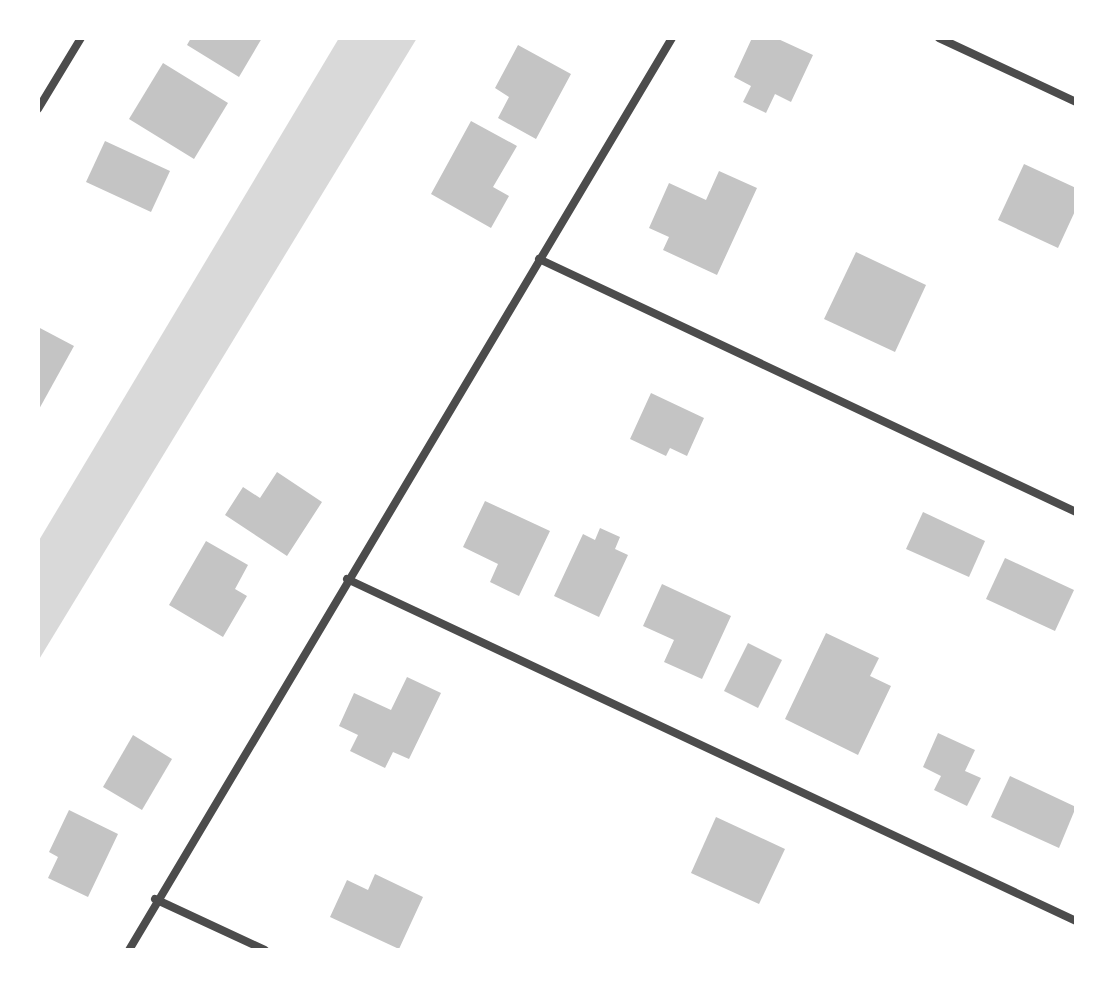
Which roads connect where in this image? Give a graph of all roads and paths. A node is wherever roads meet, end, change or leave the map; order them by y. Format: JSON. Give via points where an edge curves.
{"nodes":[{"id":1,"x":81,"y":38,"type":"edge"},
{"id":2,"x":672,"y":38,"type":"edge"},
{"id":3,"x":939,"y":38,"type":"edge"},
{"id":4,"x":1076,"y":102,"type":"edge"},
{"id":5,"x":38,"y":109,"type":"edge"},
{"id":6,"x":539,"y":259,"type":"junction"},
{"id":7,"x":1076,"y":512,"type":"edge"},
{"id":8,"x":347,"y":579,"type":"junction"},
{"id":9,"x":155,"y":899,"type":"junction"},
{"id":10,"x":1076,"y":921,"type":"edge"},
{"id":11,"x":129,"y":950,"type":"edge"},
{"id":12,"x":265,"y":950,"type":"edge"}],
"edges":[{"from":1,"to":5,"type":"street"},
{"from":2,"to":6,"type":"street"},
{"from":3,"to":4,"type":"street"},
{"from":6,"to":7,"type":"street"},
{"from":6,"to":8,"type":"street"},
{"from":8,"to":9,"type":"street"},
{"from":8,"to":10,"type":"street"},
{"from":9,"to":11,"type":"street"},
{"from":9,"to":12,"type":"street"}]}
